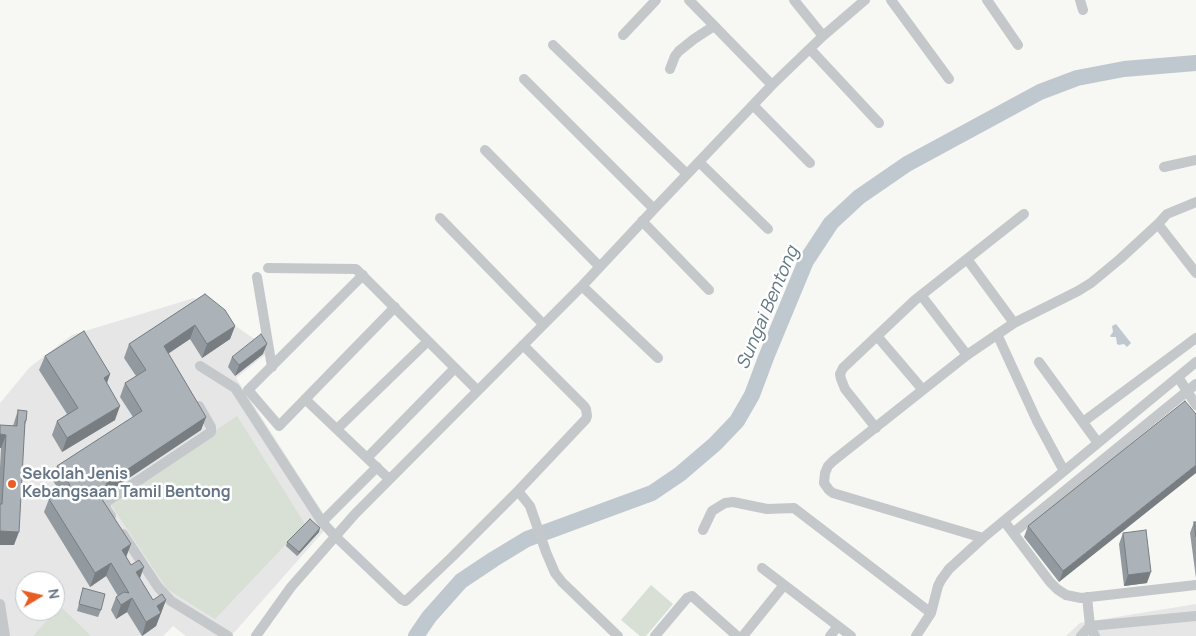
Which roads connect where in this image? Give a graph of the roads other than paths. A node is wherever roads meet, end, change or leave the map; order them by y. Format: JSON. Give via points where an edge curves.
{"nodes":[{"id":1,"x":656,"y":0,"type":"edge"},
{"id":2,"x":689,"y":0,"type":"edge"},
{"id":3,"x":794,"y":0,"type":"edge"},
{"id":4,"x":865,"y":0,"type":"edge"},
{"id":5,"x":891,"y":0,"type":"edge"},
{"id":6,"x":987,"y":0,"type":"edge"},
{"id":7,"x":714,"y":26,"type":"junction"},
{"id":8,"x":623,"y":36,"type":"dead end"},
{"id":9,"x":823,"y":36,"type":"junction"},
{"id":10,"x":553,"y":45,"type":"dead end"},
{"id":11,"x":1018,"y":45,"type":"dead end"},
{"id":12,"x":810,"y":49,"type":"junction"},
{"id":13,"x":670,"y":69,"type":"dead end"},
{"id":14,"x":949,"y":78,"type":"dead end"},
{"id":15,"x":524,"y":79,"type":"dead end"},
{"id":16,"x":772,"y":85,"type":"junction"},
{"id":17,"x":753,"y":105,"type":"junction"},
{"id":18,"x":879,"y":123,"type":"dead end"},
{"id":19,"x":485,"y":150,"type":"dead end"},
{"id":20,"x":1196,"y":160,"type":"edge"},
{"id":21,"x":699,"y":162,"type":"junction"},
{"id":22,"x":810,"y":163,"type":"dead end"},
{"id":23,"x":1164,"y":167,"type":"dead end"},
{"id":24,"x":687,"y":174,"type":"junction"},
{"id":25,"x":1196,"y":202,"type":"edge"},
{"id":26,"x":654,"y":209,"type":"junction"},
{"id":27,"x":1024,"y":214,"type":"dead end"},
{"id":28,"x":440,"y":218,"type":"dead end"},
{"id":29,"x":642,"y":221,"type":"junction"},
{"id":30,"x":1158,"y":224,"type":"junction"},
{"id":31,"x":768,"y":229,"type":"dead end"},
{"id":32,"x":967,"y":259,"type":"junction"},
{"id":33,"x":599,"y":266,"type":"junction"},
{"id":34,"x":268,"y":268,"type":"dead end"},
{"id":35,"x":1196,"y":273,"type":"edge"},
{"id":36,"x":362,"y":275,"type":"junction"},
{"id":37,"x":257,"y":277,"type":"dead end"},
{"id":38,"x":582,"y":286,"type":"junction"},
{"id":39,"x":709,"y":290,"type":"dead end"},
{"id":40,"x":921,"y":295,"type":"junction"},
{"id":41,"x":394,"y":308,"type":"junction"},
{"id":42,"x":1014,"y":323,"type":"junction"},
{"id":43,"x":543,"y":324,"type":"junction"},
{"id":44,"x":997,"y":334,"type":"junction"},
{"id":45,"x":877,"y":336,"type":"junction"},
{"id":46,"x":1196,"y":338,"type":"edge"},
{"id":47,"x":428,"y":341,"type":"junction"},
{"id":48,"x":523,"y":345,"type":"junction"},
{"id":49,"x":967,"y":355,"type":"junction"},
{"id":50,"x":658,"y":358,"type":"dead end"},
{"id":51,"x":1039,"y":362,"type":"dead end"},
{"id":52,"x":1196,"y":362,"type":"edge"},
{"id":53,"x":200,"y":366,"type":"dead end"},
{"id":54,"x":272,"y":367,"type":"junction"},
{"id":55,"x":455,"y":368,"type":"junction"},
{"id":56,"x":1178,"y":377,"type":"junction"},
{"id":57,"x":1196,"y":384,"type":"edge"},
{"id":58,"x":477,"y":390,"type":"junction"},
{"id":59,"x":923,"y":390,"type":"junction"},
{"id":60,"x":1187,"y":392,"type":"junction"},
{"id":61,"x":305,"y":399,"type":"junction"},
{"id":62,"x":196,"y":400,"type":"edge"},
{"id":63,"x":1196,"y":405,"type":"edge"},
{"id":64,"x":1083,"y":422,"type":"junction"},
{"id":65,"x":876,"y":428,"type":"junction"},
{"id":66,"x":337,"y":429,"type":"junction"},
{"id":67,"x":1098,"y":443,"type":"junction"},
{"id":68,"x":367,"y":458,"type":"junction"},
{"id":69,"x":377,"y":467,"type":"junction"},
{"id":70,"x":1064,"y":471,"type":"junction"},
{"id":71,"x":389,"y":479,"type":"junction"},
{"id":72,"x":518,"y":491,"type":"junction"},
{"id":73,"x":1004,"y":520,"type":"junction"},
{"id":74,"x":322,"y":522,"type":"junction"},
{"id":75,"x":703,"y":530,"type":"dead end"},
{"id":76,"x":1013,"y":534,"type":"junction"},
{"id":77,"x":335,"y":536,"type":"junction"},
{"id":78,"x":983,"y":538,"type":"junction"},
{"id":79,"x":762,"y":568,"type":"dead end"},
{"id":80,"x":784,"y":585,"type":"junction"},
{"id":81,"x":1196,"y":585,"type":"edge"},
{"id":82,"x":1087,"y":597,"type":"junction"},
{"id":83,"x":0,"y":604,"type":"edge"},
{"id":84,"x":931,"y":613,"type":"junction"},
{"id":85,"x":1196,"y":616,"type":"edge"},
{"id":86,"x":838,"y":626,"type":"junction"},
{"id":87,"x":1092,"y":631,"type":"edge"},
{"id":88,"x":5,"y":636,"type":"edge"},
{"id":89,"x":228,"y":636,"type":"edge"},
{"id":90,"x":256,"y":636,"type":"edge"},
{"id":91,"x":618,"y":636,"type":"edge"},
{"id":92,"x":655,"y":636,"type":"edge"},
{"id":93,"x":737,"y":636,"type":"edge"},
{"id":94,"x":743,"y":636,"type":"edge"},
{"id":95,"x":830,"y":636,"type":"edge"},
{"id":96,"x":851,"y":636,"type":"edge"},
{"id":97,"x":916,"y":636,"type":"edge"},
{"id":98,"x":1081,"y":636,"type":"edge"}],
"edges":[{"from":1,"to":8,"type":"street"},
{"from":2,"to":7,"type":"street"},
{"from":3,"to":9,"type":"street"},
{"from":4,"to":9,"type":"street"},
{"from":5,"to":14,"type":"street"},
{"from":6,"to":11,"type":"street"},
{"from":7,"to":13,"type":"street","via":[[679,51]]},
{"from":7,"to":16,"type":"street"},
{"from":9,"to":12,"type":"street"},
{"from":10,"to":24,"type":"street"},
{"from":12,"to":16,"type":"street"},
{"from":12,"to":18,"type":"street"},
{"from":15,"to":26,"type":"street"},
{"from":16,"to":17,"type":"street"},
{"from":17,"to":21,"type":"street"},
{"from":17,"to":22,"type":"street"},
{"from":19,"to":33,"type":"street"},
{"from":20,"to":23,"type":"street"},
{"from":21,"to":24,"type":"street"},
{"from":21,"to":31,"type":"street"},
{"from":24,"to":26,"type":"street"},
{"from":25,"to":30,"type":"street","via":[[1167,214]]},
{"from":26,"to":29,"type":"street"},
{"from":27,"to":32,"type":"street"},
{"from":28,"to":43,"type":"street"},
{"from":29,"to":33,"type":"street"},
{"from":29,"to":39,"type":"street"},
{"from":30,"to":35,"type":"street"},
{"from":30,"to":42,"type":"street","via":[[1091,283]]},
{"from":32,"to":40,"type":"street"},
{"from":32,"to":42,"type":"street"},
{"from":33,"to":38,"type":"street"},
{"from":34,"to":36,"type":"street","via":[[356,269]]},
{"from":36,"to":41,"type":"street"},
{"from":36,"to":54,"type":"street"},
{"from":37,"to":54,"type":"street"},
{"from":38,"to":43,"type":"street"},
{"from":38,"to":50,"type":"street"},
{"from":40,"to":45,"type":"street"},
{"from":40,"to":49,"type":"street"},
{"from":41,"to":47,"type":"street"},
{"from":41,"to":61,"type":"street"},
{"from":42,"to":44,"type":"street"},
{"from":43,"to":48,"type":"street"},
{"from":44,"to":49,"type":"street"},
{"from":44,"to":70,"type":"street"},
{"from":45,"to":59,"type":"street"},
{"from":45,"to":65,"type":"street","via":[[840,374],[845,389]]},
{"from":46,"to":64,"type":"street"},
{"from":47,"to":55,"type":"street"},
{"from":47,"to":66,"type":"street"},
{"from":48,"to":58,"type":"street"},
{"from":48,"to":72,"type":"street","via":[[588,413],[586,419]]},
{"from":49,"to":59,"type":"street"},
{"from":51,"to":64,"type":"street"},
{"from":52,"to":56,"type":"street"},
{"from":53,"to":74,"type":"street","via":[[236,388]]},
{"from":54,"to":61,"type":"street","via":[[248,390],[279,426]]},
{"from":55,"to":58,"type":"street"},
{"from":55,"to":68,"type":"street"},
{"from":56,"to":60,"type":"street"},
{"from":56,"to":67,"type":"street"},
{"from":57,"to":60,"type":"street"},
{"from":58,"to":71,"type":"street"},
{"from":59,"to":65,"type":"street"},
{"from":60,"to":63,"type":"street"},
{"from":60,"to":76,"type":"street"},
{"from":61,"to":66,"type":"street"},
{"from":62,"to":89,"type":"street","via":[[211,432],[106,502],[106,509],[170,601]]},
{"from":64,"to":67,"type":"street"},
{"from":65,"to":78,"type":"street","via":[[828,466],[824,483],[829,490]]},
{"from":66,"to":68,"type":"street"},
{"from":67,"to":70,"type":"street"},
{"from":68,"to":69,"type":"street"},
{"from":69,"to":71,"type":"street"},
{"from":69,"to":74,"type":"street"},
{"from":70,"to":73,"type":"street"},
{"from":71,"to":77,"type":"street"},
{"from":72,"to":77,"type":"street","via":[[405,601]]},
{"from":72,"to":91,"type":"street","via":[[530,506],[555,573]]},
{"from":73,"to":76,"type":"street"},
{"from":73,"to":78,"type":"street"},
{"from":74,"to":77,"type":"street"},
{"from":75,"to":84,"type":"street","via":[[712,511],[725,502],[767,509],[794,508]]},
{"from":76,"to":82,"type":"street","via":[[1057,590],[1073,597]]},
{"from":77,"to":90,"type":"street","via":[[291,587]]},
{"from":78,"to":84,"type":"street","via":[[941,580]]},
{"from":79,"to":80,"type":"street"},
{"from":80,"to":86,"type":"street"},
{"from":80,"to":94,"type":"street"},
{"from":81,"to":82,"type":"street"},
{"from":82,"to":87,"type":"street"},
{"from":83,"to":88,"type":"street"},
{"from":84,"to":97,"type":"street"},
{"from":85,"to":87,"type":"street"},
{"from":86,"to":95,"type":"street"},
{"from":86,"to":96,"type":"street"},
{"from":87,"to":98,"type":"street"},
{"from":92,"to":93,"type":"street","via":[[692,596]]}]}
